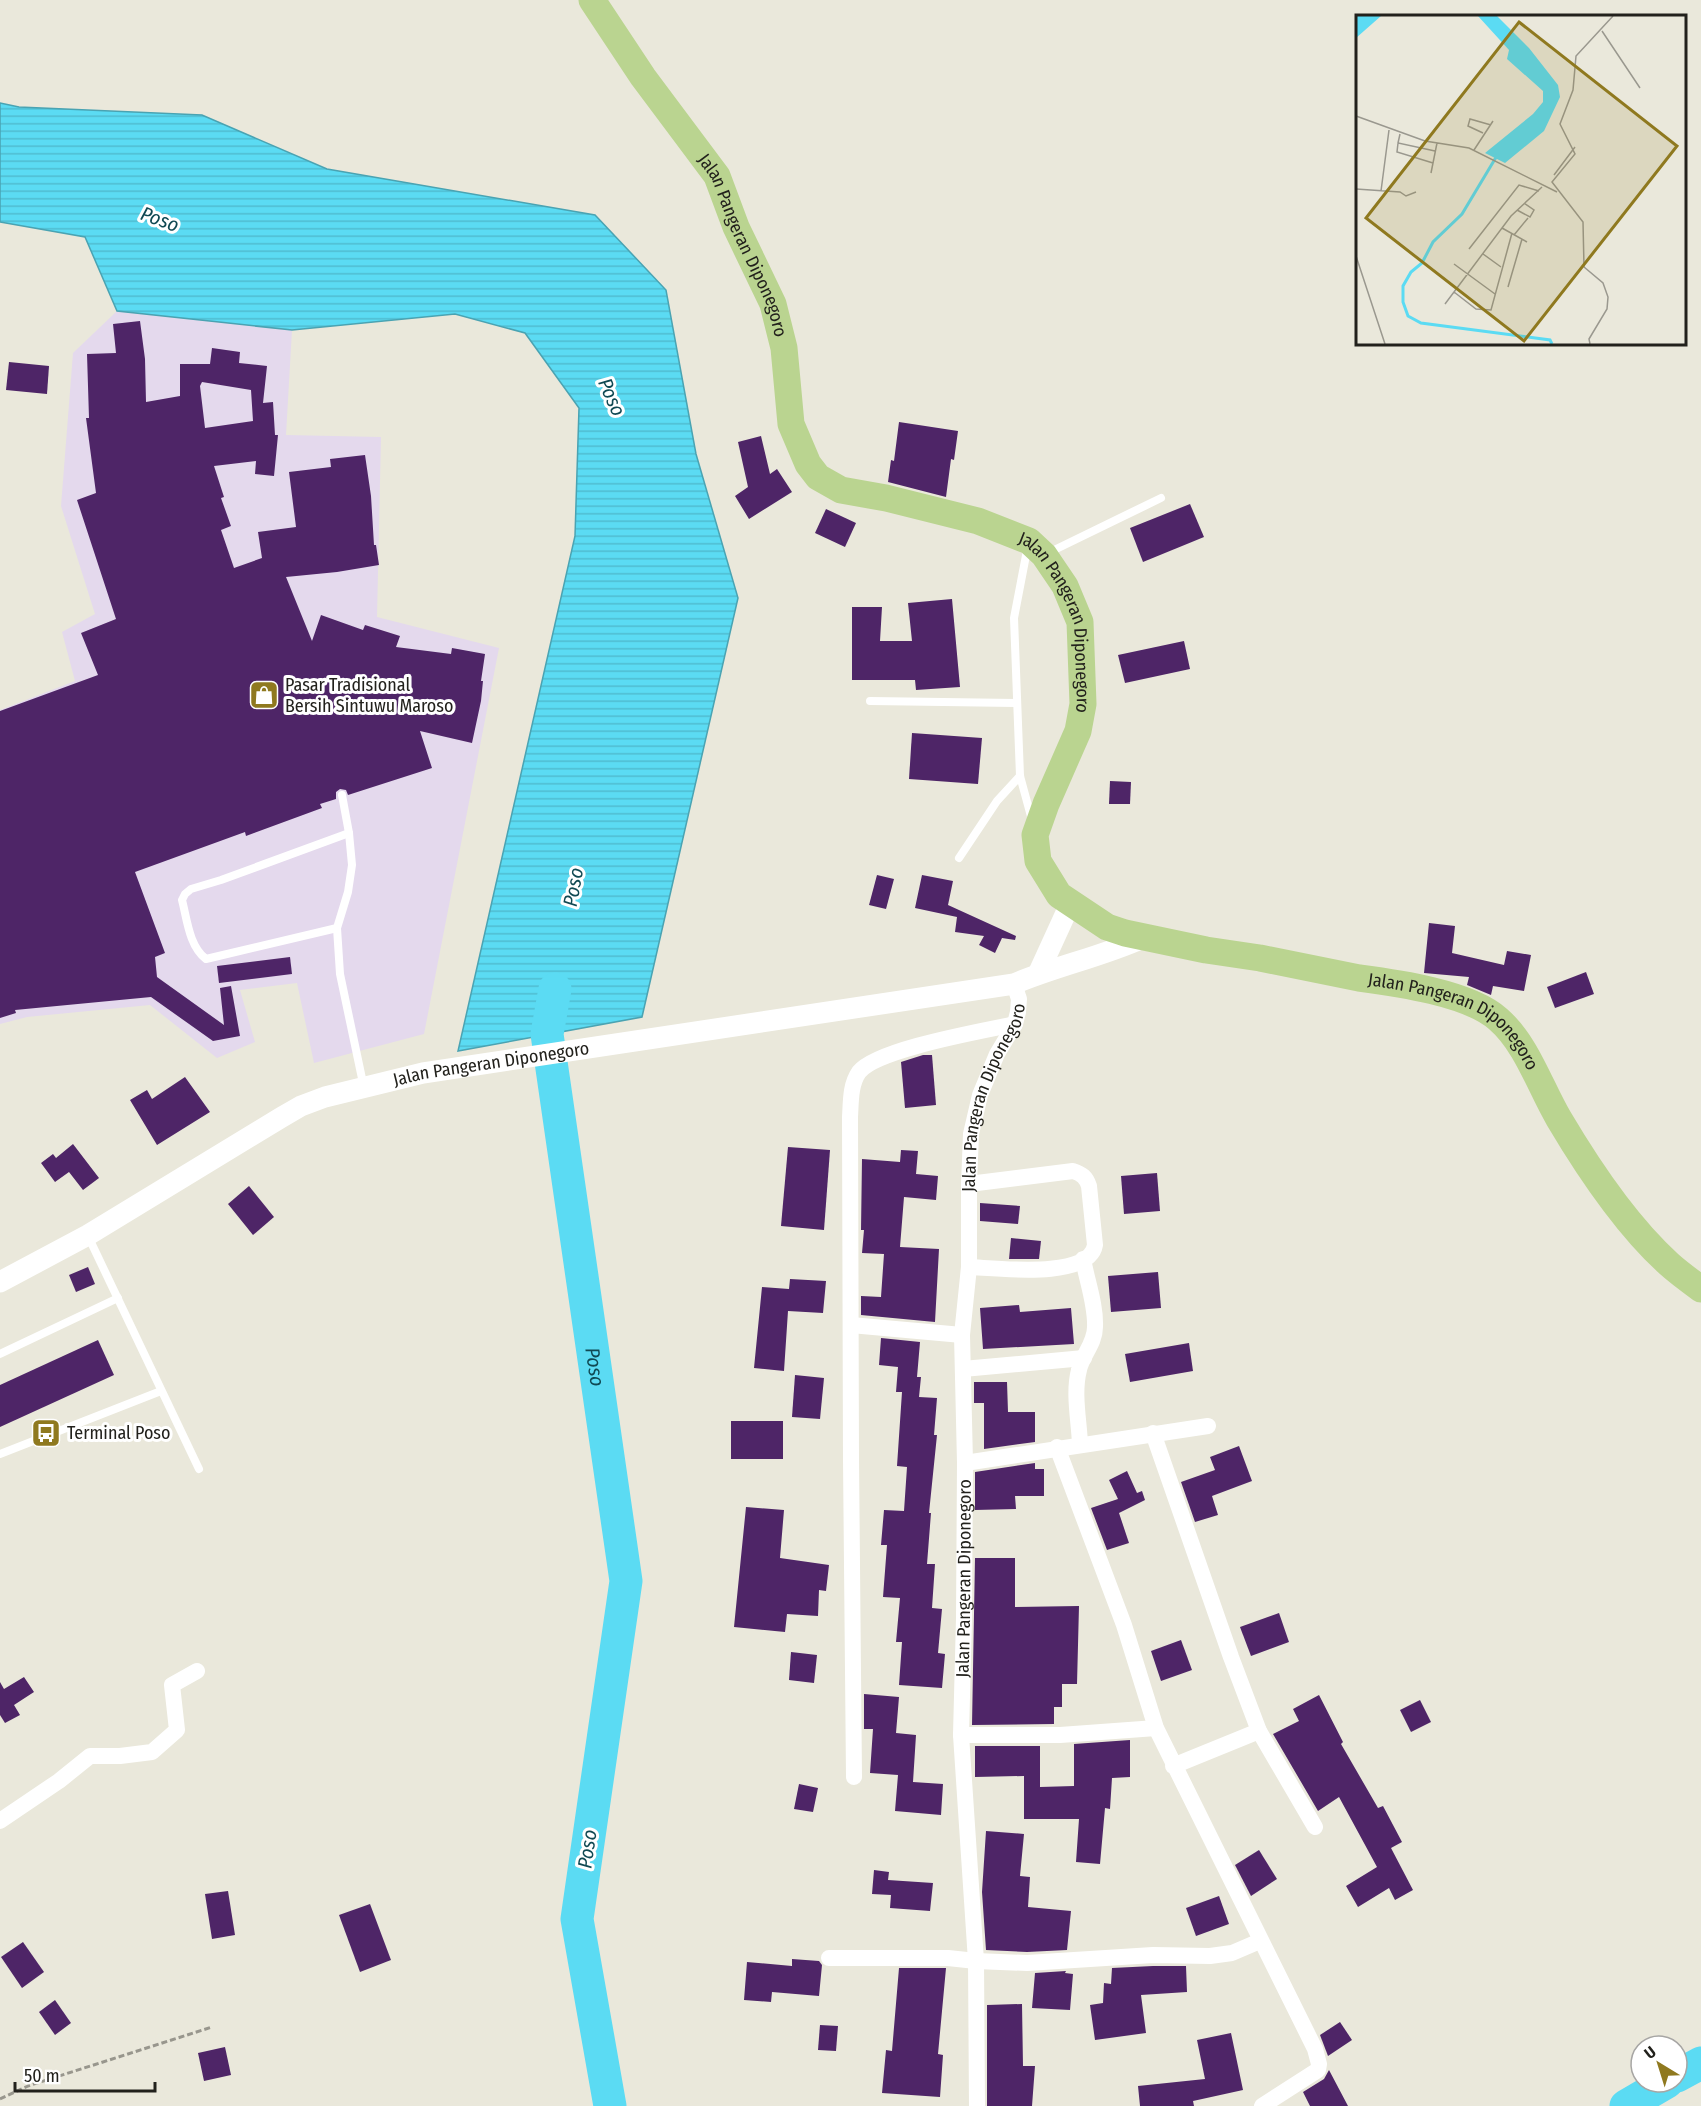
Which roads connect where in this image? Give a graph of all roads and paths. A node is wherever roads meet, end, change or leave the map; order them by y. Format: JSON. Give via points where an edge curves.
{"nodes":[{"id":1,"x":592,"y":0,"type":"edge"},
{"id":2,"x":1161,"y":498,"type":"dead end"},
{"id":3,"x":1037,"y":548,"type":"junction"},
{"id":4,"x":870,"y":701,"type":"dead end"},
{"id":5,"x":1016,"y":703,"type":"junction"},
{"id":6,"x":1020,"y":776,"type":"junction"},
{"id":7,"x":342,"y":795,"type":"dead end"},
{"id":8,"x":349,"y":832,"type":"junction"},
{"id":9,"x":1035,"y":835,"type":"junction"},
{"id":10,"x":959,"y":858,"type":"dead end"},
{"id":11,"x":1070,"y":904,"type":"junction"},
{"id":12,"x":337,"y":928,"type":"junction"},
{"id":13,"x":1143,"y":938,"type":"junction"},
{"id":14,"x":1038,"y":974,"type":"junction"},
{"id":15,"x":1014,"y":984,"type":"junction"},
{"id":16,"x":1015,"y":1024,"type":"junction"},
{"id":17,"x":364,"y":1088,"type":"junction"},
{"id":18,"x":969,"y":1184,"type":"junction"},
{"id":19,"x":88,"y":1236,"type":"junction"},
{"id":20,"x":1083,"y":1259,"type":"junction"},
{"id":21,"x":969,"y":1267,"type":"junction"},
{"id":22,"x":0,"y":1282,"type":"edge"},
{"id":23,"x":1701,"y":1289,"type":"edge"},
{"id":24,"x":118,"y":1298,"type":"junction"},
{"id":25,"x":851,"y":1325,"type":"junction"},
{"id":26,"x":962,"y":1335,"type":"junction"},
{"id":27,"x":0,"y":1354,"type":"edge"},
{"id":28,"x":1084,"y":1358,"type":"junction"},
{"id":29,"x":963,"y":1369,"type":"junction"},
{"id":30,"x":161,"y":1391,"type":"junction"},
{"id":31,"x":1208,"y":1426,"type":"dead end"},
{"id":32,"x":1153,"y":1433,"type":"junction"},
{"id":33,"x":1080,"y":1444,"type":"junction"},
{"id":34,"x":1057,"y":1448,"type":"junction"},
{"id":35,"x":0,"y":1454,"type":"edge"},
{"id":36,"x":965,"y":1463,"type":"junction"},
{"id":37,"x":199,"y":1470,"type":"dead end"},
{"id":38,"x":197,"y":1671,"type":"dead end"},
{"id":39,"x":1156,"y":1728,"type":"junction"},
{"id":40,"x":1259,"y":1731,"type":"junction"},
{"id":41,"x":961,"y":1735,"type":"junction"},
{"id":42,"x":1173,"y":1766,"type":"junction"},
{"id":43,"x":854,"y":1777,"type":"dead end"},
{"id":44,"x":0,"y":1821,"type":"edge"},
{"id":45,"x":1315,"y":1827,"type":"dead end"},
{"id":46,"x":1260,"y":1941,"type":"junction"},
{"id":47,"x":829,"y":1958,"type":"dead end"},
{"id":48,"x":976,"y":1961,"type":"junction"},
{"id":49,"x":212,"y":2027,"type":"dead end"},
{"id":50,"x":0,"y":2099,"type":"edge"},
{"id":51,"x":977,"y":2106,"type":"edge"},
{"id":52,"x":1262,"y":2106,"type":"edge"}],
"edges":[{"from":1,"to":3,"type":"highway","name":"Jalan Pangeran Diponegoro","via":[[643,78],[717,176],[736,227],[773,304],[784,348],[791,424],[808,464],[818,477],[841,490],[978,521]]},
{"from":2,"to":3,"type":"lane"},
{"from":3,"to":5,"type":"lane","via":[[1014,618]]},
{"from":3,"to":9,"type":"highway","name":"Jalan Pangeran Diponegoro","via":[[1065,585],[1080,622],[1083,704],[1078,731]]},
{"from":4,"to":5,"type":"lane"},
{"from":5,"to":6,"type":"lane"},
{"from":6,"to":9,"type":"lane"},
{"from":6,"to":10,"type":"lane","via":[[997,801]]},
{"from":7,"to":8,"type":"lane"},
{"from":8,"to":12,"type":"lane","via":[[348,892]]},
{"from":8,"to":12,"type":"lane","via":[[191,889],[182,900],[193,941],[206,958]]},
{"from":9,"to":11,"type":"highway","name":"Jalan Pangeran Diponegoro","via":[[1043,871]]},
{"from":11,"to":13,"type":"highway","name":"Jalan Pangeran Diponegoro","via":[[1107,927]]},
{"from":11,"to":14,"type":"street"},
{"from":12,"to":17,"type":"lane","via":[[340,974]]},
{"from":13,"to":14,"type":"street","via":[[1115,951]]},
{"from":13,"to":23,"type":"highway","name":"Jalan Pangeran Diponegoro","via":[[1403,985],[1474,1004],[1498,1018],[1524,1054],[1558,1118],[1605,1190],[1668,1263]]},
{"from":14,"to":15,"type":"street"},
{"from":15,"to":16,"type":"street","name":"Jalan Pangeran Diponegoro","via":[[1018,999]]},
{"from":15,"to":17,"type":"street","name":"Jalan Pangeran Diponegoro","via":[[423,1073]]},
{"from":16,"to":18,"type":"street","name":"Jalan Pangeran Diponegoro","via":[[980,1095],[971,1134]]},
{"from":16,"to":25,"type":"street","via":[[883,1058],[866,1065],[855,1078],[851,1108]]},
{"from":17,"to":19,"type":"street","name":"Jalan Pangeran Diponegoro","via":[[301,1106]]},
{"from":18,"to":20,"type":"street","via":[[1081,1174],[1089,1186],[1095,1245]]},
{"from":18,"to":21,"type":"street","name":"Jalan Pangeran Diponegoro"},
{"from":19,"to":22,"type":"street","name":"Jalan Pangeran Diponegoro"},
{"from":19,"to":24,"type":"lane"},
{"from":20,"to":21,"type":"street","via":[[1067,1268],[1048,1270]]},
{"from":20,"to":28,"type":"street","via":[[1095,1317],[1090,1349]]},
{"from":21,"to":26,"type":"street","name":"Jalan Pangeran Diponegoro"},
{"from":24,"to":27,"type":"lane"},
{"from":24,"to":30,"type":"lane"},
{"from":25,"to":26,"type":"street"},
{"from":25,"to":43,"type":"street"},
{"from":26,"to":29,"type":"street","name":"Jalan Pangeran Diponegoro"},
{"from":28,"to":29,"type":"street"},
{"from":28,"to":33,"type":"street","via":[[1078,1370],[1076,1395]]},
{"from":29,"to":36,"type":"street","name":"Jalan Pangeran Diponegoro"},
{"from":30,"to":35,"type":"lane"},
{"from":30,"to":37,"type":"lane"},
{"from":31,"to":32,"type":"street"},
{"from":32,"to":33,"type":"street"},
{"from":32,"to":40,"type":"street"},
{"from":33,"to":34,"type":"street"},
{"from":34,"to":36,"type":"street"},
{"from":34,"to":39,"type":"street","via":[[1124,1625]]},
{"from":36,"to":41,"type":"street","name":"Jalan Pangeran Diponegoro"},
{"from":38,"to":44,"type":"street","via":[[172,1685],[177,1730],[152,1752],[90,1755]]},
{"from":39,"to":41,"type":"street"},
{"from":39,"to":42,"type":"street"},
{"from":40,"to":42,"type":"street"},
{"from":40,"to":45,"type":"street"},
{"from":41,"to":48,"type":"street","name":"Jalan Pangeran Diponegoro"},
{"from":42,"to":46,"type":"street"},
{"from":46,"to":48,"type":"street","via":[[1232,1953],[1210,1956],[1153,1955],[1027,1963]]},
{"from":46,"to":52,"type":"street","via":[[1319,2064],[1311,2076]]},
{"from":47,"to":48,"type":"street"},
{"from":48,"to":51,"type":"street","name":"Jalan Pangeran Diponegoro"},
{"from":49,"to":50,"type":"path","via":[[28,2086]]}]}
